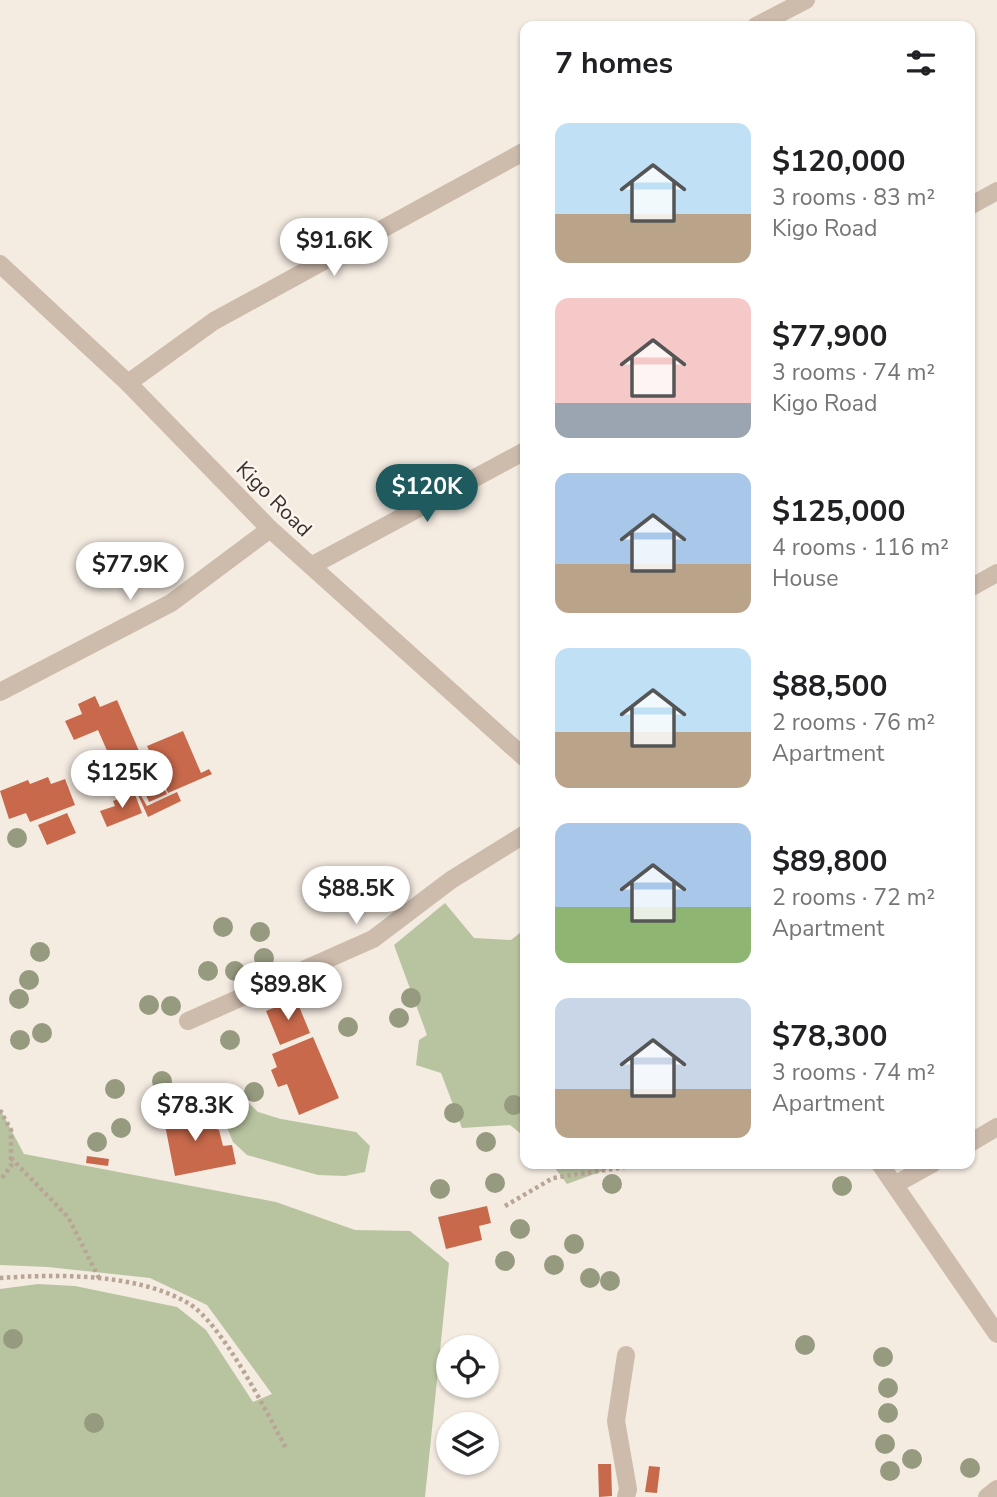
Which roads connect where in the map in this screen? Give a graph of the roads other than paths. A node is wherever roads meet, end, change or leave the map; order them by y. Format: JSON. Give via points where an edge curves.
{"nodes":[{"id":1,"x":806,"y":0,"type":"edge"},
{"id":2,"x":766,"y":21,"type":"edge"},
{"id":3,"x":520,"y":154,"type":"edge"},
{"id":4,"x":997,"y":191,"type":"edge"},
{"id":5,"x":975,"y":203,"type":"edge"},
{"id":6,"x":0,"y":264,"type":"edge"},
{"id":7,"x":128,"y":383,"type":"junction"},
{"id":8,"x":520,"y":454,"type":"edge"},
{"id":9,"x":270,"y":529,"type":"junction"},
{"id":10,"x":311,"y":566,"type":"junction"},
{"id":11,"x":997,"y":573,"type":"edge"},
{"id":12,"x":975,"y":584,"type":"edge"},
{"id":13,"x":0,"y":692,"type":"edge"},
{"id":14,"x":520,"y":754,"type":"edge"},
{"id":15,"x":520,"y":837,"type":"edge"},
{"id":16,"x":188,"y":1021,"type":"dead end"},
{"id":17,"x":997,"y":1127,"type":"edge"},
{"id":18,"x":975,"y":1140,"type":"edge"},
{"id":19,"x":884,"y":1169,"type":"edge"},
{"id":20,"x":923,"y":1169,"type":"edge"},
{"id":21,"x":896,"y":1184,"type":"junction"},
{"id":22,"x":997,"y":1334,"type":"edge"},
{"id":23,"x":626,"y":1355,"type":"dead end"},
{"id":24,"x":997,"y":1489,"type":"edge"},
{"id":25,"x":626,"y":1497,"type":"edge"},
{"id":26,"x":987,"y":1497,"type":"edge"}],
"edges":[{"from":1,"to":2,"type":"street"},
{"from":3,"to":7,"type":"street","via":[[214,321]]},
{"from":4,"to":5,"type":"street"},
{"from":6,"to":7,"type":"street","name":"Kigo Road"},
{"from":7,"to":9,"type":"street","name":"Kigo Road"},
{"from":8,"to":10,"type":"street"},
{"from":9,"to":10,"type":"street","name":"Kigo Road"},
{"from":9,"to":13,"type":"street","via":[[171,603]]},
{"from":10,"to":14,"type":"street","name":"Kigo Road"},
{"from":11,"to":12,"type":"street"},
{"from":15,"to":16,"type":"street","via":[[451,880],[373,939]]},
{"from":17,"to":18,"type":"street"},
{"from":19,"to":21,"type":"street"},
{"from":20,"to":21,"type":"street"},
{"from":21,"to":22,"type":"street"},
{"from":23,"to":25,"type":"street","via":[[616,1421]]},
{"from":24,"to":26,"type":"street"}]}
